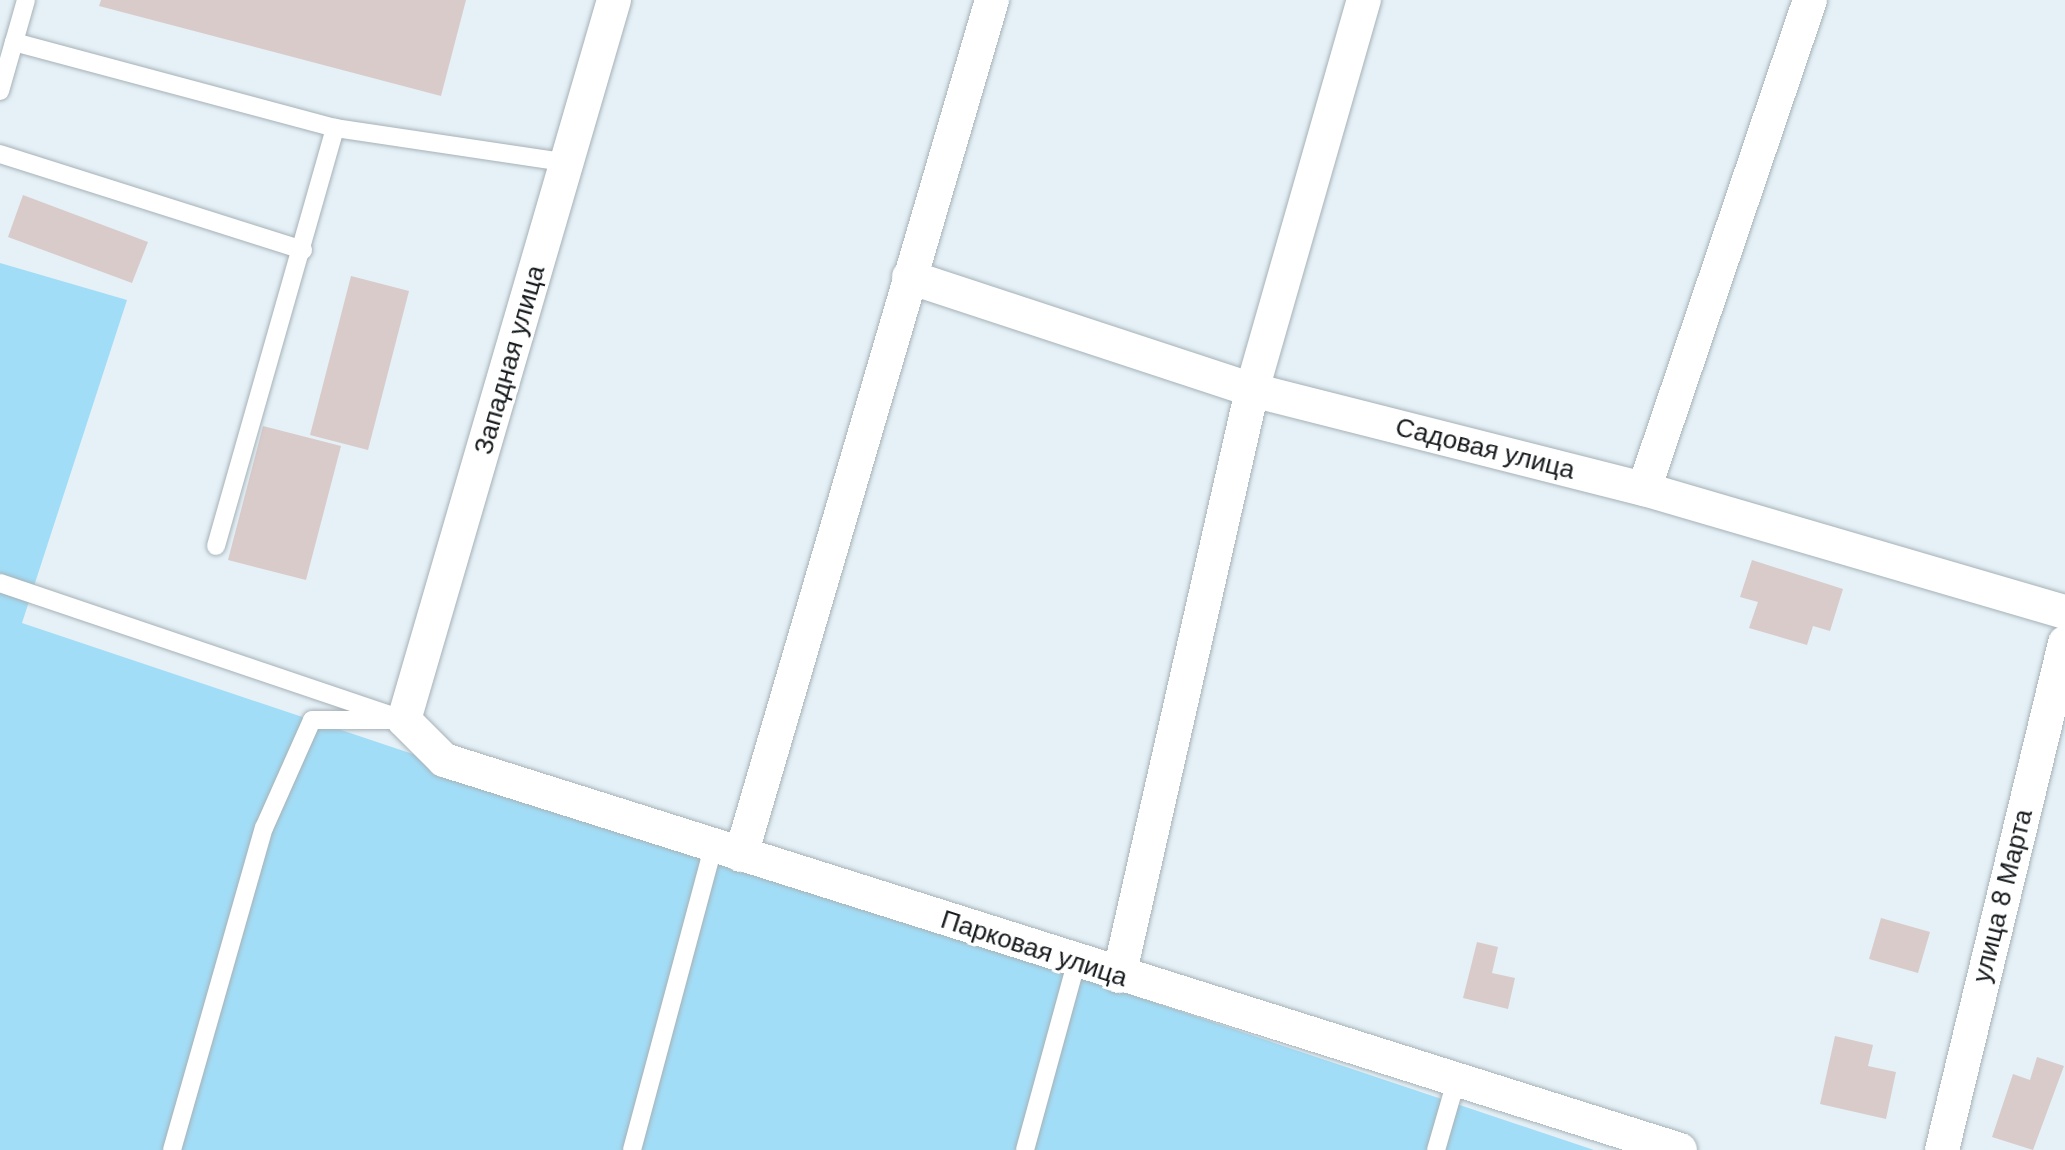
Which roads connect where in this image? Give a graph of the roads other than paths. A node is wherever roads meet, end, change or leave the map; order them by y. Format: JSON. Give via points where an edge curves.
{"nodes":[{"id":1,"x":26,"y":0,"type":"edge"},
{"id":2,"x":614,"y":0,"type":"edge"},
{"id":3,"x":992,"y":0,"type":"edge"},
{"id":4,"x":1364,"y":0,"type":"edge"},
{"id":5,"x":1810,"y":0,"type":"edge"},
{"id":6,"x":14,"y":42,"type":"junction"},
{"id":7,"x":0,"y":91,"type":"edge"},
{"id":8,"x":335,"y":128,"type":"junction"},
{"id":9,"x":0,"y":154,"type":"edge"},
{"id":10,"x":568,"y":163,"type":"junction"},
{"id":11,"x":303,"y":250,"type":"junction"},
{"id":12,"x":909,"y":277,"type":"junction"},
{"id":13,"x":1252,"y":390,"type":"junction"},
{"id":14,"x":1644,"y":489,"type":"junction"},
{"id":15,"x":216,"y":546,"type":"dead end"},
{"id":16,"x":0,"y":583,"type":"edge"},
{"id":17,"x":2065,"y":612,"type":"edge"},
{"id":18,"x":2065,"y":643,"type":"edge"},
{"id":19,"x":404,"y":720,"type":"junction"},
{"id":20,"x":727,"y":851,"type":"junction"},
{"id":21,"x":1076,"y":963,"type":"junction"},
{"id":22,"x":1119,"y":976,"type":"junction"},
{"id":23,"x":1456,"y":1081,"type":"junction"},
{"id":24,"x":172,"y":1150,"type":"edge"},
{"id":25,"x":632,"y":1150,"type":"edge"},
{"id":26,"x":1025,"y":1150,"type":"edge"},
{"id":27,"x":1436,"y":1150,"type":"edge"},
{"id":28,"x":1680,"y":1150,"type":"edge"},
{"id":29,"x":1942,"y":1150,"type":"edge"}],
"edges":[{"from":1,"to":6,"type":"lane"},
{"from":2,"to":10,"type":"street","name":"Западная улица"},
{"from":3,"to":12,"type":"street"},
{"from":4,"to":13,"type":"street"},
{"from":5,"to":14,"type":"street"},
{"from":6,"to":7,"type":"lane"},
{"from":6,"to":8,"type":"lane"},
{"from":8,"to":10,"type":"lane"},
{"from":8,"to":11,"type":"lane"},
{"from":9,"to":11,"type":"lane"},
{"from":10,"to":19,"type":"street","name":"Западная улица"},
{"from":11,"to":15,"type":"lane"},
{"from":12,"to":13,"type":"street","name":"Садовая улица"},
{"from":12,"to":20,"type":"street"},
{"from":13,"to":14,"type":"street","name":"Садовая улица"},
{"from":13,"to":22,"type":"street"},
{"from":14,"to":17,"type":"street","name":"Садовая улица"},
{"from":16,"to":19,"type":"lane"},
{"from":18,"to":29,"type":"street","name":"улица 8 Марта"},
{"from":19,"to":20,"type":"street","name":"Парковая улица","via":[[444,760]]},
{"from":19,"to":24,"type":"lane","via":[[312,720],[264,828]]},
{"from":20,"to":21,"type":"street","name":"Парковая улица"},
{"from":20,"to":25,"type":"lane"},
{"from":21,"to":22,"type":"street","name":"Парковая улица"},
{"from":21,"to":26,"type":"lane"},
{"from":22,"to":23,"type":"street","name":"Парковая улица"},
{"from":23,"to":27,"type":"lane"},
{"from":23,"to":28,"type":"street","name":"Парковая улица"}]}
